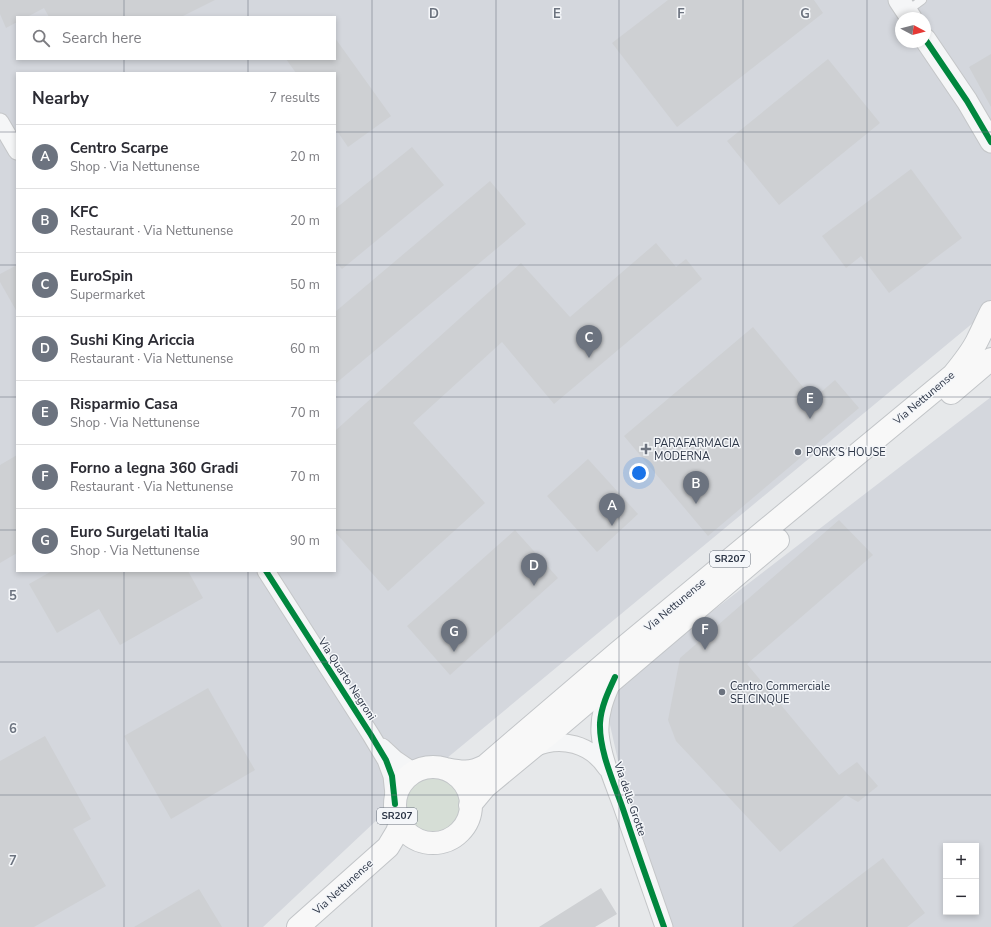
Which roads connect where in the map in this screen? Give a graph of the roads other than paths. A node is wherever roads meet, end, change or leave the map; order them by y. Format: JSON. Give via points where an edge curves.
{"nodes":[{"id":1,"x":930,"y":48,"type":"edge"},
{"id":2,"x":0,"y":122,"type":"edge"},
{"id":3,"x":991,"y":142,"type":"edge"},
{"id":4,"x":16,"y":149,"type":"edge"},
{"id":5,"x":991,"y":312,"type":"edge"},
{"id":6,"x":991,"y":359,"type":"edge"},
{"id":7,"x":267,"y":572,"type":"edge"},
{"id":8,"x":615,"y":677,"type":"junction"},
{"id":9,"x":371,"y":735,"type":"junction"},
{"id":10,"x":527,"y":752,"type":"junction"},
{"id":11,"x":445,"y":769,"type":"junction"},
{"id":12,"x":414,"y":772,"type":"junction"},
{"id":13,"x":611,"y":777,"type":"junction"},
{"id":14,"x":470,"y":805,"type":"junction"},
{"id":15,"x":403,"y":821,"type":"junction"},
{"id":16,"x":298,"y":927,"type":"edge"},
{"id":17,"x":664,"y":927,"type":"edge"}],
"edges":[{"from":1,"to":3,"type":"street"},
{"from":2,"to":4,"type":"street"},
{"from":5,"to":11,"type":"main road","name":"Via Nettunense","number":"SR207","via":[[966,359],[953,375],[617,653],[485,766],[468,772]]},
{"from":6,"to":8,"type":"main road","name":"Via Nettunense","number":"SR207"},
{"from":7,"to":9,"type":"street","name":"Via Quarto Negroni"},
{"from":8,"to":10,"type":"main road","name":"Via Nettunense","number":"SR207"},
{"from":8,"to":13,"type":"street","name":"Via delle Grotte","via":[[605,699],[600,722],[602,744]]},
{"from":9,"to":12,"type":"street","name":"Via Quarto Negroni","via":[[390,755]]},
{"from":9,"to":15,"type":"street","name":"Via Quarto Negroni","via":[[392,776]]},
{"from":10,"to":13,"type":"street","name":"Via delle Grotte","via":[[552,742],[577,745],[595,754]]},
{"from":10,"to":14,"type":"main road","name":"Via Nettunense","number":"SR207","via":[[485,787]]},
{"from":11,"to":12,"type":"main road","number":"SR207","via":[[434,767]]},
{"from":11,"to":14,"type":"main road","number":"SR207","via":[[464,783]]},
{"from":12,"to":15,"type":"main road","number":"SR207","via":[[400,785],[396,794]]},
{"from":13,"to":17,"type":"street","name":"Via delle Grotte"},
{"from":14,"to":15,"type":"main road","number":"SR207","via":[[466,822],[455,836],[447,840],[430,843],[421,841]]},
{"from":15,"to":16,"type":"main road","name":"Via Nettunense","number":"SR207","via":[[388,847]]}]}
